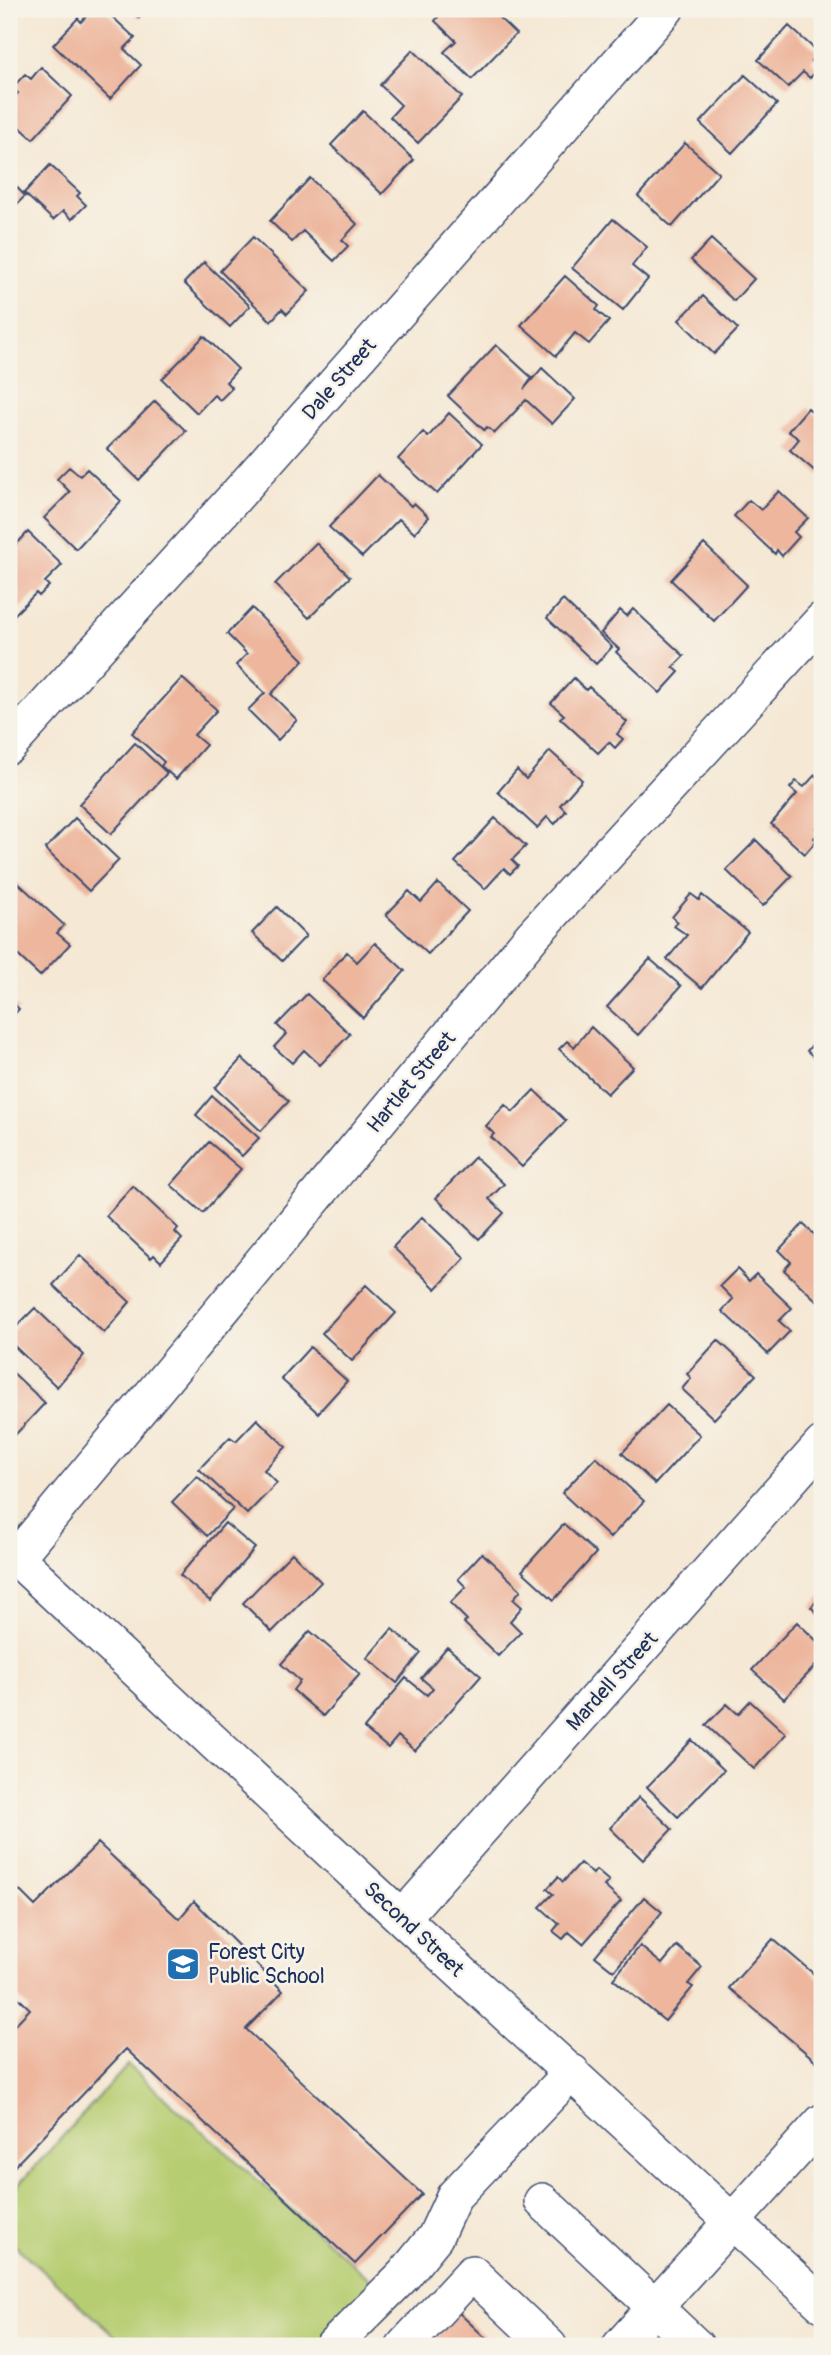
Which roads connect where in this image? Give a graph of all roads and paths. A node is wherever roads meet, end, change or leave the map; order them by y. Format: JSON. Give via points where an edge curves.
{"nodes":[{"id":1,"x":666,"y":9,"type":"edge"},
{"id":2,"x":822,"y":620,"type":"edge"},
{"id":3,"x":9,"y":746,"type":"edge"},
{"id":4,"x":822,"y":1444,"type":"edge"},
{"id":5,"x":12,"y":1554,"type":"edge"},
{"id":6,"x":402,"y":1918,"type":"junction"},
{"id":7,"x":572,"y":2072,"type":"junction"},
{"id":8,"x":822,"y":2122,"type":"edge"},
{"id":9,"x":542,"y":2201,"type":"dead end"},
{"id":10,"x":733,"y":2220,"type":"junction"},
{"id":11,"x":822,"y":2304,"type":"edge"},
{"id":12,"x":655,"y":2307,"type":"junction"},
{"id":13,"x":333,"y":2346,"type":"edge"},
{"id":14,"x":404,"y":2346,"type":"edge"},
{"id":15,"x":549,"y":2346,"type":"edge"},
{"id":16,"x":620,"y":2346,"type":"edge"},
{"id":17,"x":696,"y":2346,"type":"edge"}],
"edges":[{"from":1,"to":3,"type":"street","name":"Dale Street"},
{"from":2,"to":5,"type":"street","name":"Hartlet Street","via":[[533,935]]},
{"from":4,"to":6,"type":"street","name":"Mardell Street"},
{"from":5,"to":6,"type":"street","name":"Second Street"},
{"from":6,"to":7,"type":"street","name":"Second Street"},
{"from":7,"to":10,"type":"street","name":"Second Street"},
{"from":7,"to":13,"type":"street","via":[[454,2196],[435,2238]]},
{"from":8,"to":10,"type":"street"},
{"from":9,"to":12,"type":"street"},
{"from":10,"to":11,"type":"street","name":"Second Street"},
{"from":10,"to":12,"type":"street"},
{"from":12,"to":16,"type":"street"},
{"from":12,"to":17,"type":"street"},
{"from":14,"to":15,"type":"street","via":[[472,2273]]}]}
